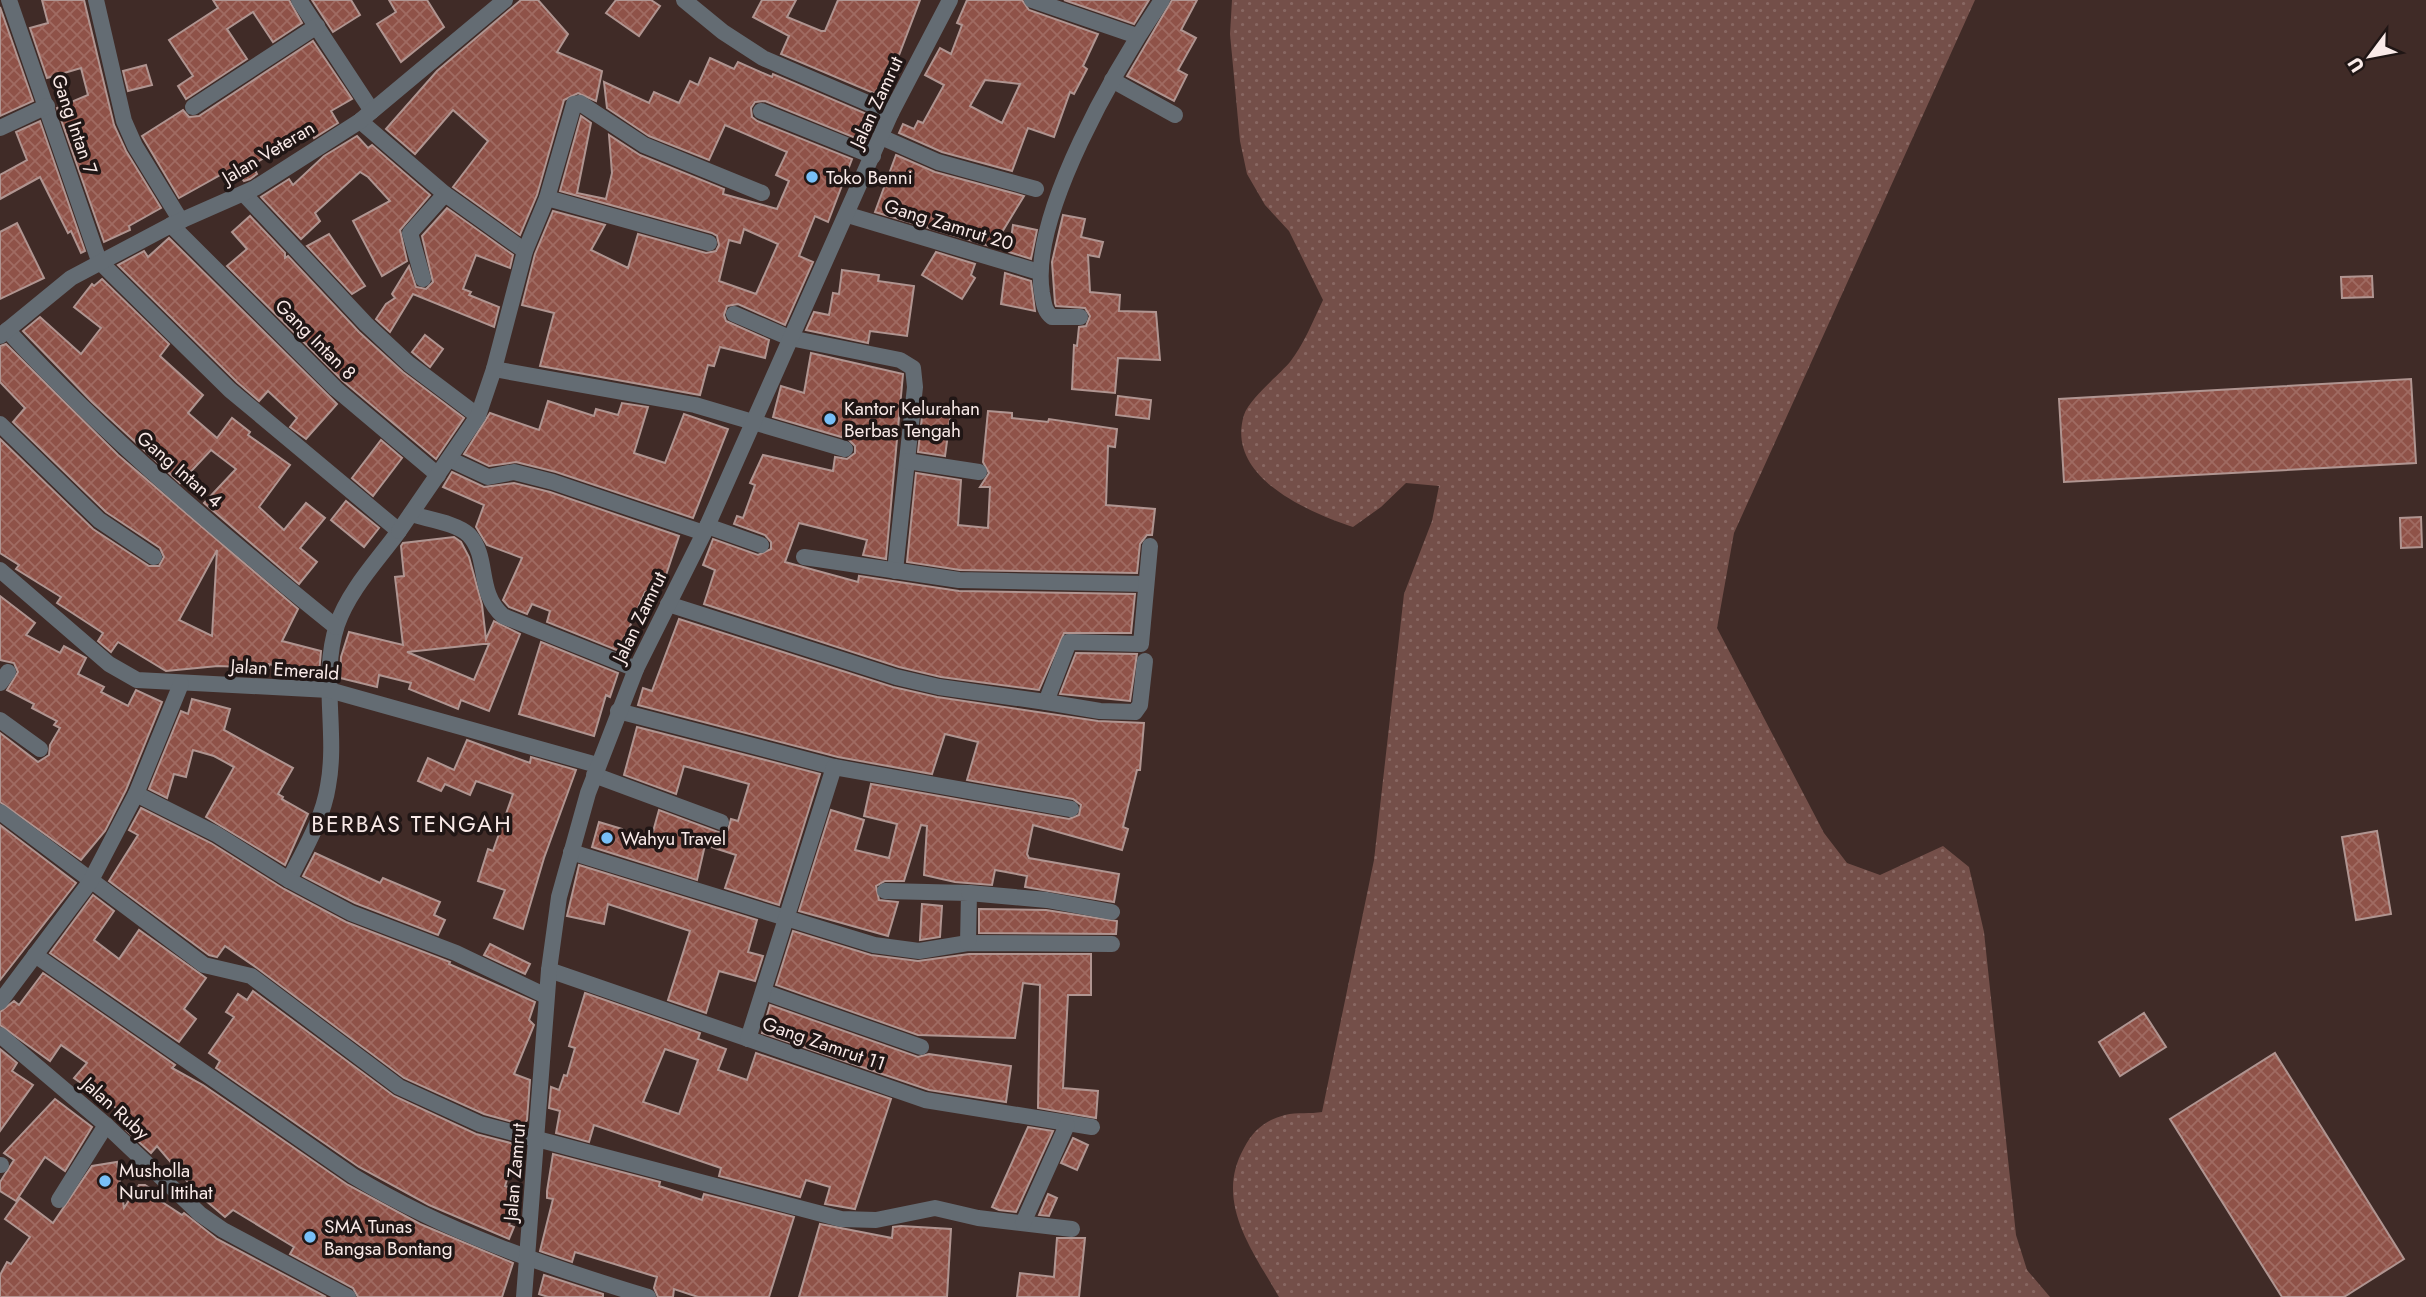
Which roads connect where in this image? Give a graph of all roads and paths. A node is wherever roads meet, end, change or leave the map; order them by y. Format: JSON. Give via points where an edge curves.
{"nodes":[{"id":1,"x":9,"y":0,"type":"edge"},
{"id":2,"x":96,"y":0,"type":"edge"},
{"id":3,"x":299,"y":0,"type":"edge"},
{"id":4,"x":505,"y":0,"type":"edge"},
{"id":5,"x":684,"y":0,"type":"edge"},
{"id":6,"x":950,"y":0,"type":"edge"},
{"id":7,"x":1032,"y":0,"type":"edge"},
{"id":8,"x":1162,"y":0,"type":"edge"},
{"id":9,"x":317,"y":26,"type":"junction"},
{"id":10,"x":1137,"y":36,"type":"junction"},
{"id":11,"x":1112,"y":80,"type":"junction"},
{"id":12,"x":47,"y":106,"type":"junction"},
{"id":13,"x":193,"y":107,"type":"dead end"},
{"id":14,"x":761,"y":111,"type":"dead end"},
{"id":15,"x":891,"y":113,"type":"junction"},
{"id":16,"x":1175,"y":115,"type":"dead end"},
{"id":17,"x":366,"y":116,"type":"junction"},
{"id":18,"x":0,"y":128,"type":"edge"},
{"id":19,"x":881,"y":137,"type":"junction"},
{"id":20,"x":873,"y":156,"type":"junction"},
{"id":21,"x":1036,"y":188,"type":"dead end"},
{"id":22,"x":762,"y":193,"type":"dead end"},
{"id":23,"x":244,"y":194,"type":"junction"},
{"id":24,"x":445,"y":194,"type":"junction"},
{"id":25,"x":547,"y":198,"type":"junction"},
{"id":26,"x":848,"y":215,"type":"junction"},
{"id":27,"x":176,"y":223,"type":"junction"},
{"id":28,"x":709,"y":243,"type":"dead end"},
{"id":29,"x":525,"y":251,"type":"junction"},
{"id":30,"x":99,"y":261,"type":"junction"},
{"id":31,"x":1039,"y":272,"type":"junction"},
{"id":32,"x":423,"y":279,"type":"dead end"},
{"id":33,"x":734,"y":314,"type":"dead end"},
{"id":34,"x":1080,"y":317,"type":"dead end"},
{"id":35,"x":4,"y":333,"type":"edge"},
{"id":36,"x":790,"y":338,"type":"junction"},
{"id":37,"x":494,"y":369,"type":"junction"},
{"id":38,"x":478,"y":416,"type":"junction"},
{"id":39,"x":0,"y":424,"type":"edge"},
{"id":40,"x":752,"y":424,"type":"junction"},
{"id":41,"x":845,"y":449,"type":"dead end"},
{"id":42,"x":449,"y":459,"type":"junction"},
{"id":43,"x":907,"y":461,"type":"junction"},
{"id":44,"x":979,"y":472,"type":"dead end"},
{"id":45,"x":438,"y":475,"type":"junction"},
{"id":46,"x":411,"y":514,"type":"junction"},
{"id":47,"x":399,"y":530,"type":"junction"},
{"id":48,"x":706,"y":530,"type":"junction"},
{"id":49,"x":761,"y":545,"type":"dead end"},
{"id":50,"x":1150,"y":546,"type":"dead end"},
{"id":51,"x":154,"y":557,"type":"dead end"},
{"id":52,"x":804,"y":557,"type":"dead end"},
{"id":53,"x":0,"y":570,"type":"edge"},
{"id":54,"x":895,"y":571,"type":"junction"},
{"id":55,"x":1146,"y":584,"type":"junction"},
{"id":56,"x":668,"y":604,"type":"junction"},
{"id":57,"x":336,"y":627,"type":"junction"},
{"id":58,"x":1145,"y":661,"type":"dead end"},
{"id":59,"x":636,"y":669,"type":"junction"},
{"id":60,"x":181,"y":684,"type":"junction"},
{"id":61,"x":328,"y":690,"type":"junction"},
{"id":62,"x":1046,"y":702,"type":"junction"},
{"id":63,"x":618,"y":711,"type":"junction"},
{"id":64,"x":0,"y":720,"type":"edge"},
{"id":65,"x":40,"y":749,"type":"dead end"},
{"id":66,"x":834,"y":767,"type":"junction"},
{"id":67,"x":596,"y":770,"type":"junction"},
{"id":68,"x":136,"y":794,"type":"junction"},
{"id":69,"x":1071,"y":809,"type":"dead end"},
{"id":70,"x":0,"y":812,"type":"edge"},
{"id":71,"x":720,"y":822,"type":"dead end"},
{"id":72,"x":571,"y":852,"type":"junction"},
{"id":73,"x":289,"y":880,"type":"junction"},
{"id":74,"x":90,"y":882,"type":"junction"},
{"id":75,"x":885,"y":891,"type":"dead end"},
{"id":76,"x":969,"y":893,"type":"junction"},
{"id":77,"x":1112,"y":912,"type":"dead end"},
{"id":78,"x":788,"y":919,"type":"junction"},
{"id":79,"x":968,"y":943,"type":"junction"},
{"id":80,"x":1112,"y":944,"type":"dead end"},
{"id":81,"x":35,"y":955,"type":"junction"},
{"id":82,"x":549,"y":970,"type":"junction"},
{"id":83,"x":765,"y":992,"type":"junction"},
{"id":84,"x":546,"y":996,"type":"junction"},
{"id":85,"x":0,"y":1002,"type":"edge"},
{"id":86,"x":0,"y":1035,"type":"edge"},
{"id":87,"x":748,"y":1039,"type":"junction"},
{"id":88,"x":920,"y":1047,"type":"dead end"},
{"id":89,"x":106,"y":1125,"type":"junction"},
{"id":90,"x":1066,"y":1125,"type":"junction"},
{"id":91,"x":1092,"y":1127,"type":"dead end"},
{"id":92,"x":538,"y":1139,"type":"junction"},
{"id":93,"x":59,"y":1200,"type":"dead end"},
{"id":94,"x":1023,"y":1223,"type":"junction"},
{"id":95,"x":1072,"y":1229,"type":"dead end"},
{"id":96,"x":528,"y":1261,"type":"junction"},
{"id":97,"x":348,"y":1297,"type":"edge"},
{"id":98,"x":524,"y":1297,"type":"edge"},
{"id":99,"x":648,"y":1297,"type":"edge"}],
"edges":[{"from":1,"to":12,"type":"street","name":"Gang Intan 7"},
{"from":2,"to":27,"type":"street","name":"Gang Intan 8","via":[[124,121]]},
{"from":3,"to":9,"type":"street"},
{"from":4,"to":17,"type":"street","name":"Jalan Veteran"},
{"from":5,"to":15,"type":"street","via":[[763,58]]},
{"from":6,"to":15,"type":"street","name":"Jalan Zamrut"},
{"from":7,"to":10,"type":"street"},
{"from":8,"to":10,"type":"street"},
{"from":9,"to":13,"type":"street"},
{"from":9,"to":17,"type":"street"},
{"from":10,"to":11,"type":"street"},
{"from":11,"to":16,"type":"street"},
{"from":11,"to":31,"type":"street","via":[[1072,162]]},
{"from":12,"to":18,"type":"street"},
{"from":12,"to":30,"type":"street","name":"Gang Intan 7"},
{"from":14,"to":20,"type":"street"},
{"from":15,"to":19,"type":"street","name":"Jalan Zamrut"},
{"from":17,"to":23,"type":"street","name":"Jalan Veteran"},
{"from":17,"to":24,"type":"street"},
{"from":19,"to":20,"type":"street","name":"Jalan Zamrut"},
{"from":19,"to":21,"type":"street","via":[[938,162]]},
{"from":20,"to":26,"type":"street","name":"Jalan Zamrut"},
{"from":22,"to":25,"type":"street","via":[[644,145],[576,103],[570,108]]},
{"from":23,"to":27,"type":"street","name":"Jalan Veteran"},
{"from":23,"to":38,"type":"street","via":[[366,324],[409,364]]},
{"from":24,"to":29,"type":"street"},
{"from":24,"to":32,"type":"street","via":[[410,233]]},
{"from":25,"to":28,"type":"street"},
{"from":25,"to":29,"type":"street"},
{"from":26,"to":31,"type":"street","name":"Gang Zamrut 20"},
{"from":26,"to":36,"type":"street","name":"Jalan Zamrut"},
{"from":27,"to":30,"type":"street","name":"Jalan Veteran"},
{"from":27,"to":45,"type":"street","name":"Gang Intan 8","via":[[336,388]]},
{"from":29,"to":37,"type":"street"},
{"from":30,"to":35,"type":"street","name":"Jalan Veteran","via":[[46,296]]},
{"from":30,"to":47,"type":"street","via":[[230,390]]},
{"from":31,"to":34,"type":"street","via":[[1049,315]]},
{"from":33,"to":36,"type":"street"},
{"from":35,"to":57,"type":"street","name":"Gang Intan 4","via":[[95,422]]},
{"from":36,"to":40,"type":"street","name":"Jalan Zamrut"},
{"from":36,"to":43,"type":"street","via":[[900,360],[913,368]]},
{"from":37,"to":38,"type":"street"},
{"from":37,"to":40,"type":"street","via":[[672,400]]},
{"from":38,"to":42,"type":"street"},
{"from":39,"to":51,"type":"street","via":[[99,520]]},
{"from":40,"to":41,"type":"street"},
{"from":40,"to":48,"type":"street","name":"Jalan Zamrut"},
{"from":42,"to":45,"type":"street"},
{"from":42,"to":48,"type":"street","via":[[488,477],[514,472]]},
{"from":43,"to":44,"type":"street"},
{"from":43,"to":54,"type":"street"},
{"from":45,"to":46,"type":"street"},
{"from":46,"to":47,"type":"street"},
{"from":46,"to":59,"type":"street","via":[[468,534],[478,550],[488,599],[503,616]]},
{"from":47,"to":57,"type":"street","via":[[353,594]]},
{"from":48,"to":49,"type":"street"},
{"from":48,"to":56,"type":"street","name":"Jalan Zamrut"},
{"from":50,"to":55,"type":"street"},
{"from":52,"to":54,"type":"street"},
{"from":53,"to":60,"type":"street","name":"Jalan Emerald","via":[[122,674],[154,684]]},
{"from":54,"to":55,"type":"street","via":[[959,580]]},
{"from":55,"to":62,"type":"street","via":[[1141,645],[1069,642]]},
{"from":56,"to":59,"type":"street","name":"Jalan Zamrut"},
{"from":56,"to":62,"type":"street","via":[[896,677]]},
{"from":57,"to":61,"type":"street"},
{"from":58,"to":62,"type":"street","via":[[1135,712]]},
{"from":59,"to":63,"type":"street","name":"Jalan Zamrut"},
{"from":60,"to":61,"type":"street","name":"Jalan Emerald"},
{"from":60,"to":68,"type":"street"},
{"from":61,"to":67,"type":"street","name":"Jalan Emerald"},
{"from":61,"to":73,"type":"street","via":[[329,784],[313,832]]},
{"from":63,"to":66,"type":"street"},
{"from":63,"to":67,"type":"street","name":"Jalan Zamrut"},
{"from":64,"to":65,"type":"street"},
{"from":66,"to":69,"type":"street"},
{"from":66,"to":78,"type":"street"},
{"from":67,"to":71,"type":"street","name":"Jalan Emerald"},
{"from":67,"to":72,"type":"street","name":"Jalan Zamrut"},
{"from":68,"to":73,"type":"street","via":[[216,834]]},
{"from":68,"to":74,"type":"street"},
{"from":70,"to":74,"type":"street"},
{"from":72,"to":78,"type":"street"},
{"from":72,"to":82,"type":"street","name":"Jalan Zamrut","via":[[559,897]]},
{"from":73,"to":84,"type":"street","via":[[351,913],[456,953]]},
{"from":74,"to":81,"type":"street"},
{"from":74,"to":92,"type":"street","via":[[204,965],[240,972],[261,982],[399,1087],[480,1124]]},
{"from":75,"to":76,"type":"street"},
{"from":76,"to":77,"type":"street"},
{"from":76,"to":79,"type":"street"},
{"from":78,"to":79,"type":"street","via":[[897,949],[919,951]]},
{"from":78,"to":83,"type":"street"},
{"from":79,"to":80,"type":"street"},
{"from":81,"to":85,"type":"street"},
{"from":81,"to":96,"type":"street","via":[[353,1177],[421,1215]]},
{"from":82,"to":84,"type":"street","name":"Jalan Zamrut"},
{"from":82,"to":87,"type":"street","name":"Gang Zamrut 11"},
{"from":83,"to":87,"type":"street"},
{"from":83,"to":88,"type":"street"},
{"from":84,"to":92,"type":"street","name":"Jalan Zamrut"},
{"from":86,"to":89,"type":"street","name":"Jalan Ruby"},
{"from":87,"to":90,"type":"street","name":"Gang Zamrut 11","via":[[925,1100]]},
{"from":89,"to":93,"type":"street"},
{"from":89,"to":97,"type":"street","name":"Jalan Ruby","via":[[200,1214]]},
{"from":90,"to":91,"type":"street","name":"Gang Zamrut 11"},
{"from":90,"to":94,"type":"street"},
{"from":92,"to":94,"type":"street","via":[[841,1219],[876,1220],[935,1209]]},
{"from":92,"to":96,"type":"street","name":"Jalan Zamrut"},
{"from":94,"to":95,"type":"street"},
{"from":96,"to":98,"type":"street","name":"Jalan Zamrut"},
{"from":96,"to":99,"type":"street"}]}
